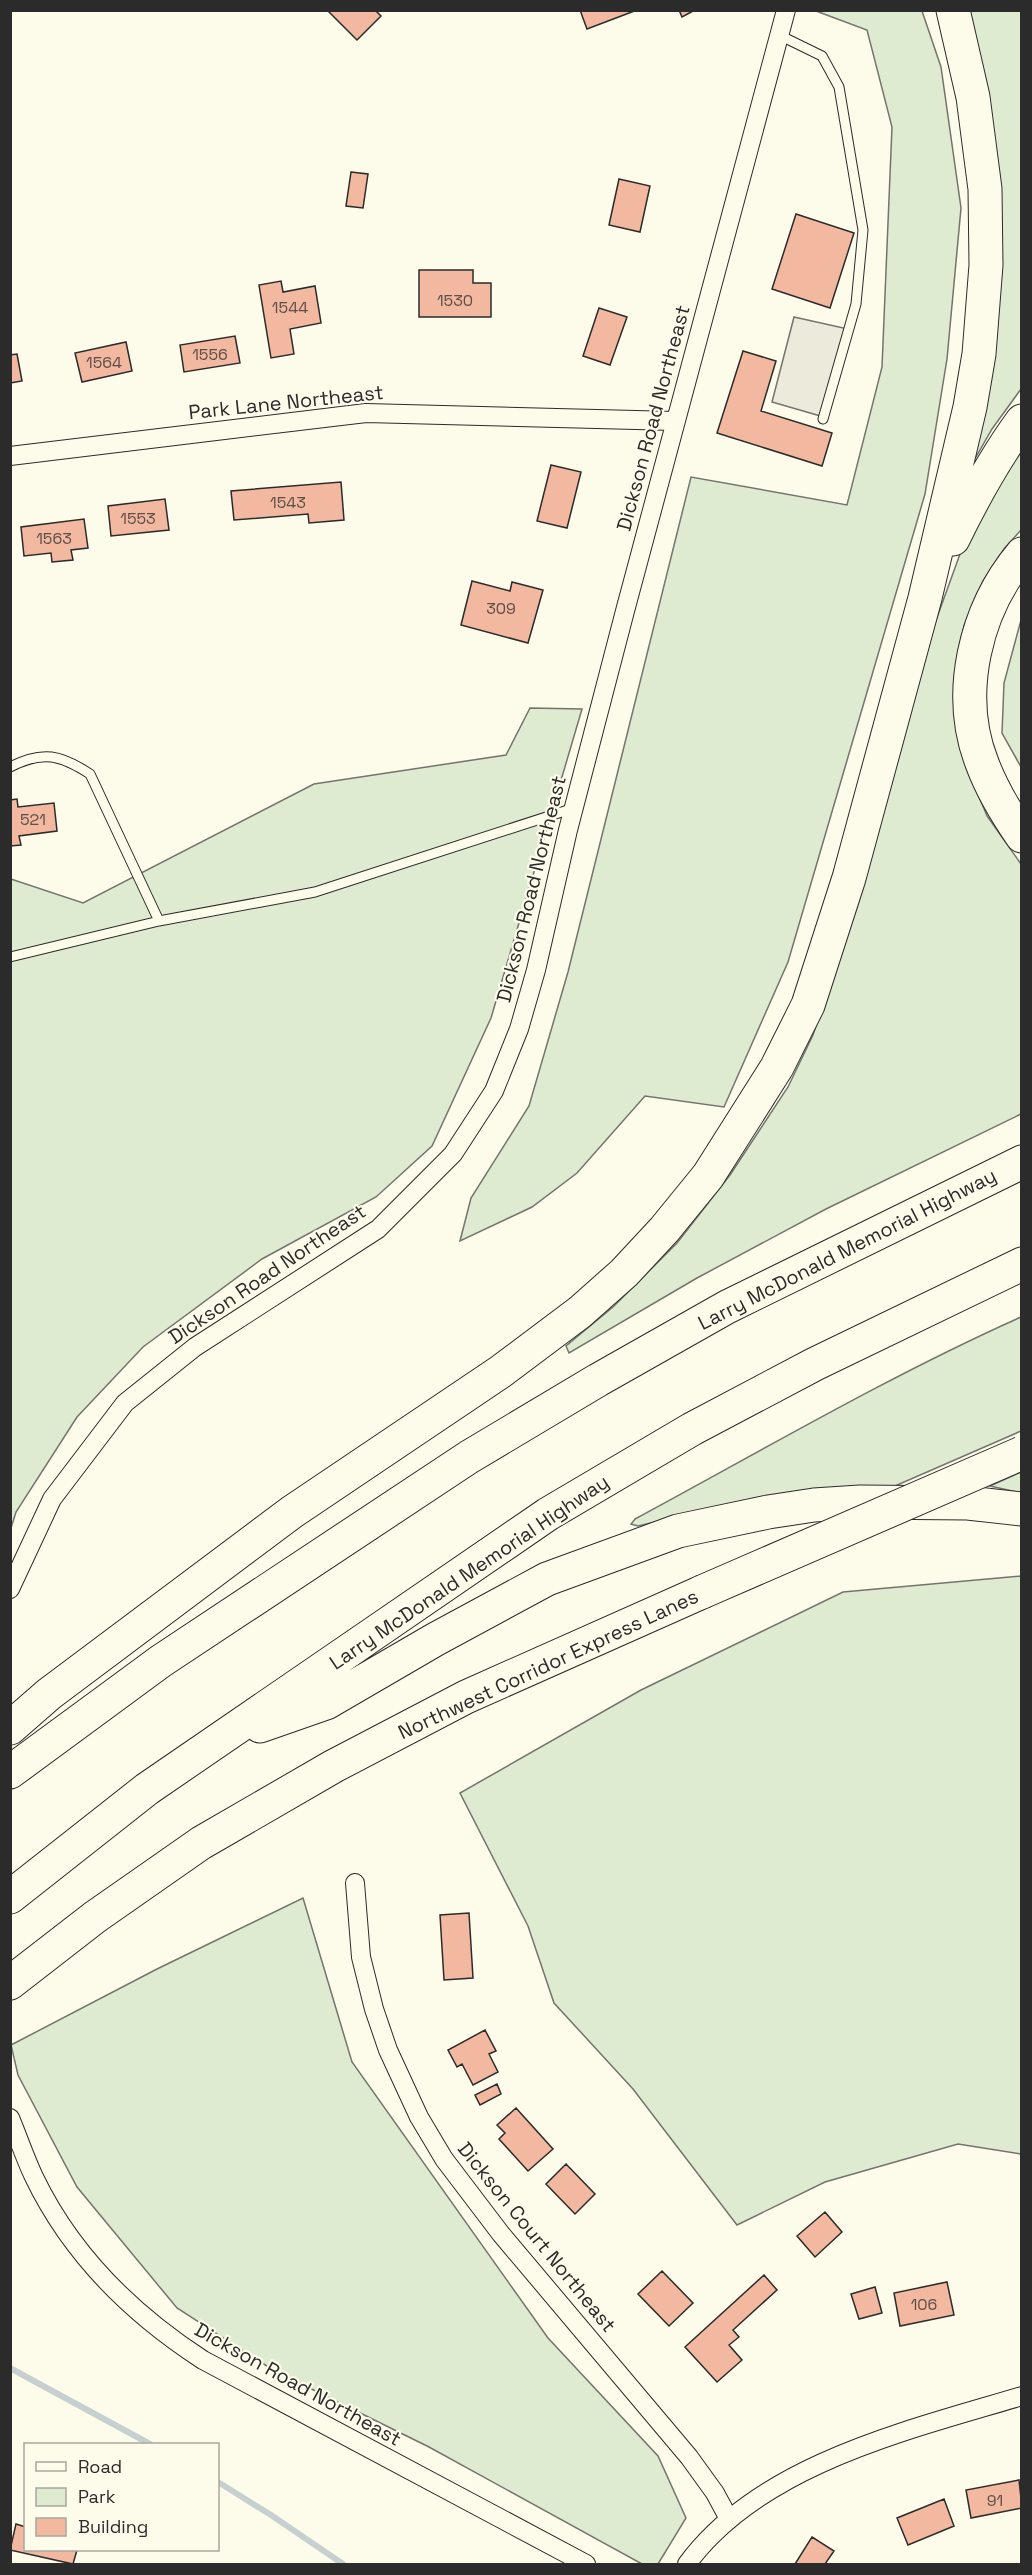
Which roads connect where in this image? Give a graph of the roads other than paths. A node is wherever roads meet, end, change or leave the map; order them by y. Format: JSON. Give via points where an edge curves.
{"nodes":[{"id":1,"x":786,"y":10,"type":"edge"},
{"id":2,"x":953,"y":10,"type":"edge"},
{"id":3,"x":779,"y":35,"type":"junction"},
{"id":4,"x":823,"y":419,"type":"dead end"},
{"id":5,"x":1022,"y":421,"type":"edge"},
{"id":6,"x":675,"y":422,"type":"junction"},
{"id":7,"x":10,"y":456,"type":"edge"},
{"id":8,"x":1022,"y":554,"type":"edge"},
{"id":9,"x":925,"y":598,"type":"junction"},
{"id":10,"x":10,"y":767,"type":"edge"},
{"id":11,"x":574,"y":808,"type":"junction"},
{"id":12,"x":1022,"y":836,"type":"edge"},
{"id":13,"x":159,"y":921,"type":"junction"},
{"id":14,"x":10,"y":957,"type":"edge"},
{"id":15,"x":1022,"y":1162,"type":"edge"},
{"id":16,"x":1022,"y":1264,"type":"edge"},
{"id":17,"x":1022,"y":1276,"type":"edge"},
{"id":18,"x":983,"y":1282,"type":"junction"},
{"id":19,"x":1022,"y":1453,"type":"edge"},
{"id":20,"x":1022,"y":1509,"type":"edge"},
{"id":21,"x":10,"y":1589,"type":"edge"},
{"id":22,"x":10,"y":1728,"type":"edge"},
{"id":23,"x":218,"y":1741,"type":"junction"},
{"id":24,"x":10,"y":1772,"type":"edge"},
{"id":25,"x":354,"y":1883,"type":"dead end"},
{"id":26,"x":10,"y":1897,"type":"edge"},
{"id":27,"x":10,"y":1983,"type":"edge"},
{"id":28,"x":10,"y":2118,"type":"edge"},
{"id":29,"x":1022,"y":2396,"type":"edge"},
{"id":30,"x":729,"y":2519,"type":"junction"},
{"id":31,"x":586,"y":2565,"type":"edge"},
{"id":32,"x":687,"y":2565,"type":"edge"}],
"edges":[{"from":1,"to":3,"type":"street","name":"Dickson Road Northeast"},
{"from":2,"to":9,"type":"highway","via":[[973,97],[985,189],[985,300],[970,407]]},
{"from":3,"to":4,"type":"lane","via":[[822,56],[839,87],[863,230],[856,304]]},
{"from":3,"to":6,"type":"street","name":"Dickson Road Northeast"},
{"from":5,"to":9,"type":"highway","via":[[971,501]]},
{"from":6,"to":7,"type":"street","name":"Park Lane Northeast","via":[[366,413]]},
{"from":6,"to":11,"type":"street","name":"Dickson Road Northeast"},
{"from":8,"to":12,"type":"highway","via":[[992,599],[977,639],[970,680],[972,720],[981,761],[998,800]]},
{"from":9,"to":22,"type":"highway","via":[[849,878],[808,1005],[777,1067],[708,1176],[624,1273],[550,1336],[292,1512],[49,1694]]},
{"from":10,"to":13,"type":"lane","via":[[52,756],[70,760],[90,774]]},
{"from":11,"to":13,"type":"lane","via":[[315,892]]},
{"from":11,"to":21,"type":"street","name":"Dickson Road Northeast","via":[[519,1029],[494,1090],[453,1154],[378,1229],[195,1347],[124,1403],[52,1499]]},
{"from":13,"to":14,"type":"lane"},
{"from":15,"to":24,"type":"highway","name":"Larry McDonald Memorial Highway","via":[[728,1307],[469,1457],[161,1661]]},
{"from":16,"to":18,"type":"highway","name":"Larry McDonald Memorial Highway"},
{"from":17,"to":18,"type":"highway"},
{"from":18,"to":23,"type":"highway","name":"Larry McDonald Memorial Highway","via":[[713,1418],[548,1514]]},
{"from":19,"to":27,"type":"highway","name":"Northwest Corridor Express Lanes","bridge":true,"via":[[466,1697],[334,1766],[201,1843]]},
{"from":20,"to":23,"type":"highway","via":[[968,1503],[860,1502],[768,1512],[678,1531],[547,1579],[326,1703]]},
{"from":23,"to":26,"type":"highway","name":"Larry McDonald Memorial Highway","via":[[147,1789]]},
{"from":25,"to":30,"type":"street","name":"Dickson Court Northeast","via":[[361,1957],[374,2009],[419,2117],[444,2159],[501,2234],[688,2457]]},
{"from":28,"to":31,"type":"street","name":"Dickson Road Northeast","via":[[34,2177],[62,2226],[118,2294],[163,2333],[203,2360]]},
{"from":29,"to":30,"type":"street","via":[[841,2455],[783,2483]]},
{"from":30,"to":32,"type":"street"}]}
